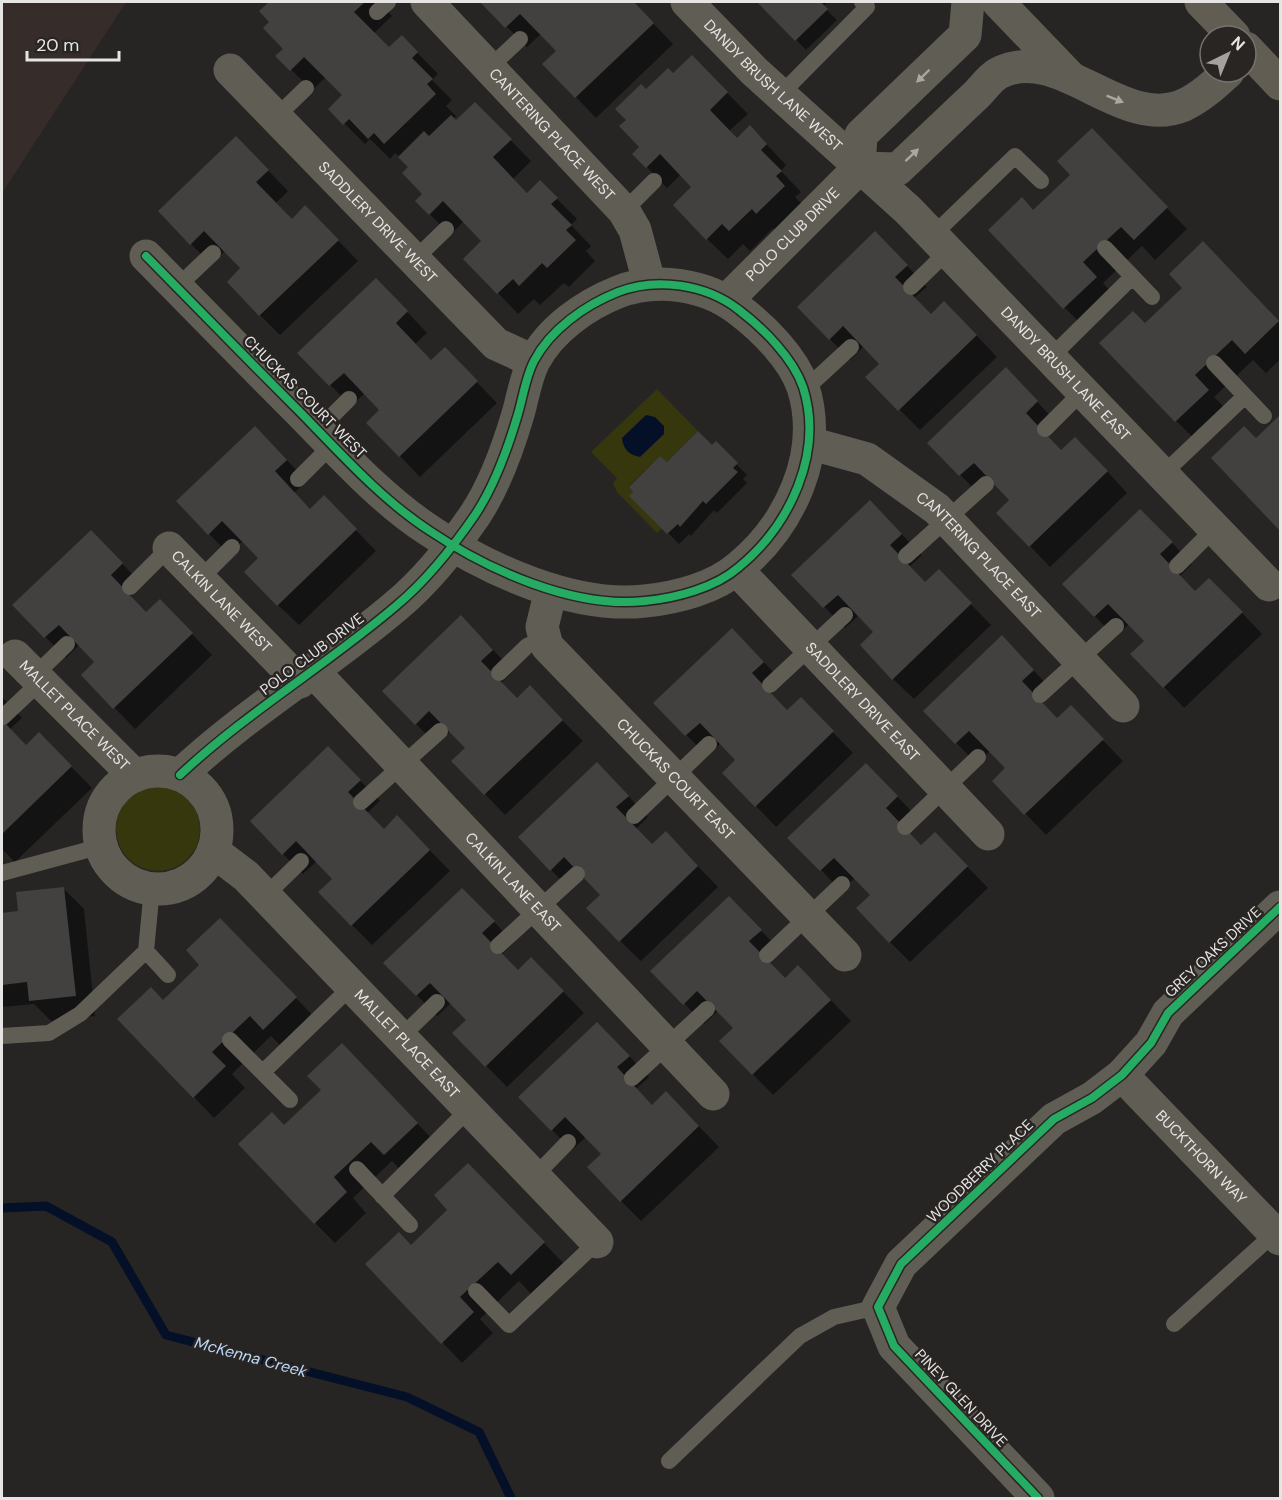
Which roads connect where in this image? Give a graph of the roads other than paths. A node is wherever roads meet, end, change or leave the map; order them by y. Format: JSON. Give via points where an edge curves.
{"nodes":[{"id":1,"x":427,"y":2,"type":"edge"},
{"id":2,"x":687,"y":2,"type":"edge"},
{"id":3,"x":862,"y":2,"type":"edge"},
{"id":4,"x":968,"y":2,"type":"edge"},
{"id":5,"x":998,"y":2,"type":"edge"},
{"id":6,"x":1201,"y":2,"type":"edge"},
{"id":7,"x":1218,"y":24,"type":"edge"},
{"id":8,"x":965,"y":35,"type":"junction"},
{"id":9,"x":520,"y":39,"type":"dead end"},
{"id":10,"x":1258,"y":66,"type":"edge"},
{"id":11,"x":489,"y":68,"type":"junction"},
{"id":12,"x":230,"y":70,"type":"dead end"},
{"id":13,"x":1000,"y":72,"type":"junction"},
{"id":14,"x":1072,"y":79,"type":"junction"},
{"id":15,"x":1213,"y":84,"type":"edge"},
{"id":16,"x":1281,"y":84,"type":"edge"},
{"id":17,"x":306,"y":88,"type":"dead end"},
{"id":18,"x":780,"y":95,"type":"junction"},
{"id":19,"x":276,"y":117,"type":"junction"},
{"id":20,"x":859,"y":168,"type":"junction"},
{"id":21,"x":654,"y":181,"type":"dead end"},
{"id":22,"x":1041,"y":181,"type":"dead end"},
{"id":23,"x":624,"y":211,"type":"junction"},
{"id":24,"x":446,"y":229,"type":"dead end"},
{"id":25,"x":941,"y":243,"type":"junction"},
{"id":26,"x":1105,"y":248,"type":"dead end"},
{"id":27,"x":213,"y":253,"type":"dead end"},
{"id":28,"x":146,"y":256,"type":"dead end"},
{"id":29,"x":414,"y":260,"type":"junction"},
{"id":30,"x":1132,"y":277,"type":"junction"},
{"id":31,"x":649,"y":282,"type":"junction"},
{"id":32,"x":177,"y":287,"type":"junction"},
{"id":33,"x":912,"y":287,"type":"dead end"},
{"id":34,"x":1152,"y":297,"type":"dead end"},
{"id":35,"x":727,"y":300,"type":"junction"},
{"id":36,"x":851,"y":347,"type":"dead end"},
{"id":37,"x":1051,"y":357,"type":"junction"},
{"id":38,"x":533,"y":362,"type":"junction"},
{"id":39,"x":1214,"y":363,"type":"dead end"},
{"id":40,"x":802,"y":386,"type":"junction"},
{"id":41,"x":1083,"y":391,"type":"junction"},
{"id":42,"x":1245,"y":396,"type":"junction"},
{"id":43,"x":349,"y":399,"type":"dead end"},
{"id":44,"x":1264,"y":416,"type":"dead end"},
{"id":45,"x":1045,"y":429,"type":"dead end"},
{"id":46,"x":325,"y":438,"type":"junction"},
{"id":47,"x":809,"y":443,"type":"junction"},
{"id":48,"x":1163,"y":474,"type":"junction"},
{"id":49,"x":298,"y":479,"type":"dead end"},
{"id":50,"x":986,"y":484,"type":"dead end"},
{"id":51,"x":947,"y":520,"type":"junction"},
{"id":52,"x":1215,"y":528,"type":"junction"},
{"id":53,"x":453,"y":545,"type":"junction"},
{"id":54,"x":232,"y":547,"type":"dead end"},
{"id":55,"x":169,"y":548,"type":"joint"},
{"id":56,"x":906,"y":556,"type":"dead end"},
{"id":57,"x":1177,"y":566,"type":"dead end"},
{"id":58,"x":737,"y":570,"type":"junction"},
{"id":59,"x":200,"y":579,"type":"junction"},
{"id":60,"x":1275,"y":579,"type":"edge"},
{"id":61,"x":130,"y":586,"type":"dead end"},
{"id":62,"x":550,"y":590,"type":"junction"},
{"id":63,"x":845,"y":615,"type":"dead end"},
{"id":64,"x":1116,"y":626,"type":"dead end"},
{"id":65,"x":544,"y":638,"type":"junction"},
{"id":66,"x":67,"y":644,"type":"dead end"},
{"id":67,"x":810,"y":648,"type":"junction"},
{"id":68,"x":1080,"y":659,"type":"junction"},
{"id":69,"x":30,"y":671,"type":"junction"},
{"id":70,"x":499,"y":673,"type":"dead end"},
{"id":71,"x":307,"y":676,"type":"junction"},
{"id":72,"x":770,"y":685,"type":"dead end"},
{"id":73,"x":1040,"y":695,"type":"dead end"},
{"id":74,"x":1123,"y":706,"type":"dead end"},
{"id":75,"x":3,"y":717,"type":"edge"},
{"id":76,"x":440,"y":730,"type":"dead end"},
{"id":77,"x":710,"y":744,"type":"dead end"},
{"id":78,"x":978,"y":757,"type":"dead end"},
{"id":79,"x":401,"y":766,"type":"junction"},
{"id":80,"x":180,"y":775,"type":"junction"},
{"id":81,"x":135,"y":776,"type":"junction"},
{"id":82,"x":674,"y":778,"type":"junction"},
{"id":83,"x":945,"y":789,"type":"junction"},
{"id":84,"x":361,"y":802,"type":"dead end"},
{"id":85,"x":634,"y":816,"type":"dead end"},
{"id":86,"x":905,"y":827,"type":"dead end"},
{"id":87,"x":988,"y":834,"type":"dead end"},
{"id":88,"x":102,"y":846,"type":"junction"},
{"id":89,"x":213,"y":851,"type":"junction"},
{"id":90,"x":301,"y":861,"type":"dead end"},
{"id":91,"x":2,"y":873,"type":"edge"},
{"id":92,"x":577,"y":874,"type":"dead end"},
{"id":93,"x":842,"y":884,"type":"dead end"},
{"id":94,"x":152,"y":888,"type":"junction"},
{"id":95,"x":265,"y":896,"type":"junction"},
{"id":96,"x":1281,"y":907,"type":"edge"},
{"id":97,"x":537,"y":910,"type":"junction"},
{"id":98,"x":808,"y":917,"type":"junction"},
{"id":99,"x":498,"y":946,"type":"dead end"},
{"id":100,"x":146,"y":951,"type":"junction"},
{"id":101,"x":767,"y":955,"type":"dead end"},
{"id":102,"x":844,"y":955,"type":"dead end"},
{"id":103,"x":168,"y":975,"type":"dead end"},
{"id":104,"x":352,"y":986,"type":"junction"},
{"id":105,"x":437,"y":1002,"type":"dead end"},
{"id":106,"x":707,"y":1009,"type":"dead end"},
{"id":107,"x":2,"y":1036,"type":"edge"},
{"id":108,"x":401,"y":1037,"type":"junction"},
{"id":109,"x":230,"y":1040,"type":"dead end"},
{"id":110,"x":666,"y":1045,"type":"junction"},
{"id":111,"x":263,"y":1072,"type":"junction"},
{"id":112,"x":1122,"y":1075,"type":"junction"},
{"id":113,"x":632,"y":1078,"type":"dead end"},
{"id":114,"x":713,"y":1094,"type":"dead end"},
{"id":115,"x":290,"y":1100,"type":"dead end"},
{"id":116,"x":469,"y":1109,"type":"junction"},
{"id":117,"x":568,"y":1142,"type":"dead end"},
{"id":118,"x":357,"y":1170,"type":"dead end"},
{"id":119,"x":533,"y":1178,"type":"junction"},
{"id":120,"x":382,"y":1196,"type":"junction"},
{"id":121,"x":410,"y":1225,"type":"dead end"},
{"id":122,"x":1279,"y":1233,"type":"edge"},
{"id":123,"x":597,"y":1242,"type":"joint"},
{"id":124,"x":476,"y":1291,"type":"dead end"},
{"id":125,"x":878,"y":1307,"type":"junction"},
{"id":126,"x":1174,"y":1324,"type":"dead end"},
{"id":127,"x":669,"y":1461,"type":"dead end"},
{"id":128,"x":1038,"y":1498,"type":"edge"}],
"edges":[{"from":1,"to":11,"type":"street","name":"CANTERING PLACE WEST"},
{"from":2,"to":18,"type":"street","name":"DANDY BRUSH LANE WEST"},
{"from":3,"to":18,"type":"lane","via":[[867,7]]},
{"from":4,"to":8,"type":"street"},
{"from":5,"to":14,"type":"street"},
{"from":6,"to":7,"type":"main road"},
{"from":8,"to":13,"type":"street"},
{"from":8,"to":20,"type":"street","one_way":true,"via":[[861,135]]},
{"from":9,"to":11,"type":"lane"},
{"from":10,"to":16,"type":"main road"},
{"from":11,"to":23,"type":"street","name":"CANTERING PLACE WEST"},
{"from":12,"to":19,"type":"street","name":"SADDLERY DRIVE WEST"},
{"from":13,"to":14,"type":"street","via":[[1036,68]]},
{"from":20,"to":13,"type":"street","one_way":true,"via":[[898,169]]},
{"from":14,"to":15,"type":"street","one_way":true,"via":[[1111,98],[1153,110],[1184,105]]},
{"from":17,"to":19,"type":"lane"},
{"from":18,"to":20,"type":"street","name":"DANDY BRUSH LANE WEST"},
{"from":19,"to":29,"type":"street","name":"SADDLERY DRIVE WEST"},
{"from":20,"to":25,"type":"street","name":"DANDY BRUSH LANE EAST"},
{"from":20,"to":35,"type":"street","name":"POLO CLUB DRIVE"},
{"from":21,"to":23,"type":"lane"},
{"from":22,"to":25,"type":"lane","via":[[1015,156]]},
{"from":23,"to":31,"type":"street","name":"CANTERING PLACE WEST","via":[[635,230]]},
{"from":24,"to":29,"type":"lane"},
{"from":25,"to":33,"type":"lane"},
{"from":25,"to":37,"type":"street","name":"DANDY BRUSH LANE EAST"},
{"from":26,"to":30,"type":"lane"},
{"from":27,"to":32,"type":"lane"},
{"from":28,"to":32,"type":"street","name":"CHUCKAS COURT WEST"},
{"from":29,"to":38,"type":"street","name":"SADDLERY DRIVE WEST","via":[[496,344]]},
{"from":30,"to":34,"type":"lane"},
{"from":30,"to":37,"type":"lane"},
{"from":31,"to":35,"type":"street","name":"POLO CLUB DRIVE","via":[[685,286]]},
{"from":31,"to":38,"type":"street","name":"POLO CLUB DRIVE","via":[[617,292],[584,309],[558,330]]},
{"from":32,"to":46,"type":"street","name":"CHUCKAS COURT WEST"},
{"from":35,"to":40,"type":"street","name":"POLO CLUB DRIVE","via":[[767,335],[791,364]]},
{"from":36,"to":40,"type":"lane","via":[[814,381]]},
{"from":37,"to":41,"type":"street","name":"DANDY BRUSH LANE EAST"},
{"from":38,"to":53,"type":"street","name":"POLO CLUB DRIVE","via":[[511,438],[496,473],[479,508]]},
{"from":39,"to":42,"type":"lane"},
{"from":40,"to":47,"type":"street","name":"POLO CLUB DRIVE"},
{"from":41,"to":45,"type":"lane"},
{"from":41,"to":48,"type":"street","name":"DANDY BRUSH LANE EAST"},
{"from":42,"to":44,"type":"lane"},
{"from":42,"to":48,"type":"lane"},
{"from":43,"to":46,"type":"lane"},
{"from":46,"to":49,"type":"lane"},
{"from":46,"to":53,"type":"street","name":"CHUCKAS COURT WEST","via":[[405,513]]},
{"from":47,"to":51,"type":"street","name":"CANTERING PLACE EAST","via":[[867,459]]},
{"from":47,"to":58,"type":"street","name":"POLO CLUB DRIVE","via":[[802,474],[786,513]]},
{"from":48,"to":52,"type":"street","name":"DANDY BRUSH LANE EAST"},
{"from":50,"to":51,"type":"lane"},
{"from":51,"to":56,"type":"lane"},
{"from":51,"to":68,"type":"street","name":"CANTERING PLACE EAST"},
{"from":52,"to":57,"type":"lane"},
{"from":52,"to":60,"type":"street","name":"DANDY BRUSH LANE EAST"},
{"from":53,"to":62,"type":"street","name":"POLO CLUB DRIVE","via":[[501,571]]},
{"from":53,"to":71,"type":"street","name":"POLO CLUB DRIVE","via":[[400,603]]},
{"from":54,"to":59,"type":"lane"},
{"from":55,"to":59,"type":"street","name":"CALKIN LANE WEST"},
{"from":55,"to":61,"type":"lane"},
{"from":58,"to":62,"type":"street","name":"POLO CLUB DRIVE","via":[[709,585],[641,602],[610,601]]},
{"from":58,"to":67,"type":"street","name":"SADDLERY DRIVE EAST"},
{"from":59,"to":71,"type":"street","name":"CALKIN LANE WEST"},
{"from":62,"to":65,"type":"street","via":[[542,627]]},
{"from":63,"to":67,"type":"lane"},
{"from":64,"to":68,"type":"lane"},
{"from":65,"to":70,"type":"lane","via":[[527,646]]},
{"from":65,"to":82,"type":"street","name":"CHUCKAS COURT EAST","via":[[547,646]]},
{"from":66,"to":69,"type":"lane"},
{"from":67,"to":72,"type":"lane"},
{"from":67,"to":83,"type":"street","name":"SADDLERY DRIVE EAST"},
{"from":68,"to":73,"type":"lane"},
{"from":68,"to":74,"type":"street","name":"CANTERING PLACE EAST"},
{"from":69,"to":75,"type":"lane"},
{"from":69,"to":81,"type":"street","name":"MALLET PLACE WEST"},
{"from":71,"to":79,"type":"street","name":"CALKIN LANE EAST"},
{"from":71,"to":80,"type":"street","name":"POLO CLUB DRIVE","via":[[212,744]]},
{"from":76,"to":79,"type":"lane"},
{"from":77,"to":82,"type":"lane"},
{"from":78,"to":83,"type":"lane"},
{"from":79,"to":84,"type":"lane"},
{"from":79,"to":97,"type":"street","name":"CALKIN LANE EAST"},
{"from":80,"to":81,"type":"street","name":"MALLET PLACE WEST","via":[[159,770]]},
{"from":80,"to":89,"type":"street","via":[[195,783],[208,798],[216,817],[218,837]]},
{"from":81,"to":88,"type":"street","name":"MALLET PLACE WEST","via":[[110,795],[99,831]]},
{"from":82,"to":85,"type":"lane"},
{"from":82,"to":98,"type":"street","name":"CHUCKAS COURT EAST"},
{"from":83,"to":86,"type":"lane"},
{"from":83,"to":87,"type":"street","name":"SADDLERY DRIVE EAST"},
{"from":88,"to":91,"type":"lane"},
{"from":88,"to":94,"type":"street","via":[[112,866],[126,879]]},
{"from":89,"to":94,"type":"street","via":[[200,872],[184,884]]},
{"from":89,"to":95,"type":"street","name":"MALLET PLACE EAST"},
{"from":90,"to":95,"type":"lane"},
{"from":92,"to":97,"type":"lane"},
{"from":93,"to":98,"type":"lane"},
{"from":94,"to":100,"type":"lane"},
{"from":95,"to":104,"type":"street","name":"MALLET PLACE EAST"},
{"from":96,"to":112,"type":"street","name":"GREY OAKS DRIVE","via":[[1168,1013],[1151,1043]]},
{"from":97,"to":99,"type":"lane"},
{"from":97,"to":110,"type":"street","name":"CALKIN LANE EAST"},
{"from":98,"to":101,"type":"lane"},
{"from":98,"to":102,"type":"street","name":"CHUCKAS COURT EAST"},
{"from":100,"to":103,"type":"lane"},
{"from":100,"to":107,"type":"lane","via":[[80,1014],[48,1033]]},
{"from":104,"to":108,"type":"street","name":"MALLET PLACE EAST"},
{"from":104,"to":111,"type":"lane"},
{"from":105,"to":108,"type":"lane"},
{"from":106,"to":110,"type":"lane"},
{"from":108,"to":116,"type":"street","name":"MALLET PLACE EAST"},
{"from":109,"to":111,"type":"lane"},
{"from":110,"to":113,"type":"lane"},
{"from":110,"to":114,"type":"street","name":"CALKIN LANE EAST"},
{"from":111,"to":115,"type":"lane"},
{"from":112,"to":122,"type":"street","name":"BUCKTHORN WAY"},
{"from":112,"to":125,"type":"street","name":"WOODBERRY PLACE","via":[[1092,1098],[1054,1119],[909,1256]]},
{"from":116,"to":119,"type":"street","name":"MALLET PLACE EAST"},
{"from":116,"to":120,"type":"lane"},
{"from":117,"to":119,"type":"lane"},
{"from":118,"to":120,"type":"lane"},
{"from":119,"to":123,"type":"street","name":"MALLET PLACE EAST"},
{"from":120,"to":121,"type":"lane"},
{"from":122,"to":126,"type":"lane"},
{"from":123,"to":124,"type":"lane","via":[[509,1325]]},
{"from":125,"to":127,"type":"lane","via":[[834,1317],[800,1336]]},
{"from":125,"to":128,"type":"street","name":"PINEY GLEN DRIVE","via":[[894,1346]]}]}
